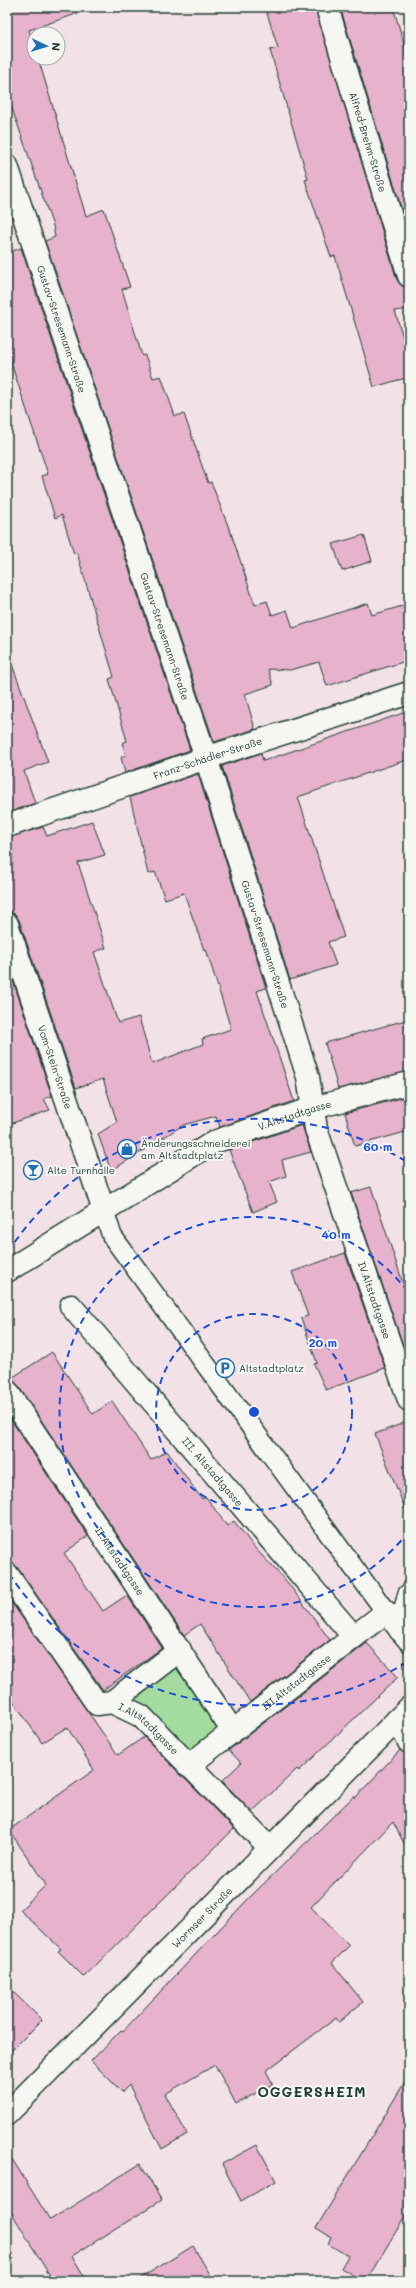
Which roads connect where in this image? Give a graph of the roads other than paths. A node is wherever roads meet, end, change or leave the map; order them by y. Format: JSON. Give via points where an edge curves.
{"nodes":[{"id":1,"x":327,"y":7,"type":"edge"},
{"id":2,"x":7,"y":166,"type":"edge"},
{"id":3,"x":409,"y":276,"type":"edge"},
{"id":4,"x":409,"y":693,"type":"edge"},
{"id":5,"x":206,"y":758,"type":"junction"},
{"id":6,"x":7,"y":826,"type":"edge"},
{"id":7,"x":7,"y":924,"type":"edge"},
{"id":8,"x":409,"y":1083,"type":"edge"},
{"id":9,"x":313,"y":1108,"type":"junction"},
{"id":10,"x":104,"y":1211,"type":"junction"},
{"id":11,"x":7,"y":1271,"type":"edge"},
{"id":12,"x":71,"y":1306,"type":"dead end"},
{"id":13,"x":7,"y":1391,"type":"edge"},
{"id":14,"x":409,"y":1400,"type":"edge"},
{"id":15,"x":7,"y":1574,"type":"edge"},
{"id":16,"x":409,"y":1595,"type":"edge"},
{"id":17,"x":386,"y":1612,"type":"junction"},
{"id":18,"x":405,"y":1635,"type":"edge"},
{"id":19,"x":354,"y":1637,"type":"junction"},
{"id":20,"x":180,"y":1650,"type":"junction"},
{"id":21,"x":112,"y":1702,"type":"junction"},
{"id":22,"x":403,"y":1714,"type":"edge"},
{"id":23,"x":232,"y":1730,"type":"junction"},
{"id":24,"x":409,"y":1742,"type":"edge"},
{"id":25,"x":188,"y":1766,"type":"junction"},
{"id":26,"x":269,"y":1847,"type":"junction"},
{"id":27,"x":7,"y":2114,"type":"edge"}],
"edges":[{"from":1,"to":3,"type":"street","name":"Alfred-Brehm-Straße"},
{"from":2,"to":5,"type":"street","name":"Gustav-Stresemann-Straße"},
{"from":4,"to":5,"type":"street","name":"Franz-Schädler-Straße"},
{"from":5,"to":6,"type":"street","name":"Franz-Schädler-Straße"},
{"from":5,"to":9,"type":"street","name":"Gustav-Stresemann-Straße","via":[[308,1077]]},
{"from":7,"to":10,"type":"street","name":"Vom-Stein-Straße"},
{"from":8,"to":9,"type":"street","name":"V.Altstadtgasse"},
{"from":9,"to":10,"type":"street","name":"V.Altstadtgasse","via":[[214,1142]]},
{"from":9,"to":14,"type":"street","name":"IV.Altstadtgasse","via":[[316,1129]]},
{"from":10,"to":11,"type":"street"},
{"from":10,"to":17,"type":"lane","via":[[112,1236]]},
{"from":12,"to":19,"type":"street","name":"III. Altstadtgasse"},
{"from":13,"to":20,"type":"street","name":"II.Altstadtgasse"},
{"from":15,"to":21,"type":"street","name":"I.Altstadtgasse","via":[[97,1704]]},
{"from":16,"to":18,"type":"street"},
{"from":17,"to":18,"type":"street"},
{"from":17,"to":19,"type":"street","name":"III.Altstadtgasse"},
{"from":19,"to":23,"type":"street","name":"III.Altstadtgasse"},
{"from":20,"to":21,"type":"street"},
{"from":20,"to":23,"type":"street","name":"II.Altstadtgasse"},
{"from":21,"to":25,"type":"street","name":"I.Altstadtgasse","via":[[141,1716]]},
{"from":22,"to":24,"type":"street","name":"Wormser Straße"},
{"from":22,"to":26,"type":"street","name":"Wormser Straße"},
{"from":23,"to":25,"type":"street","name":"III.Altstadtgasse"},
{"from":25,"to":26,"type":"street","name":"I.Altstadtgasse"},
{"from":26,"to":27,"type":"street","name":"Wormser Straße"}]}
